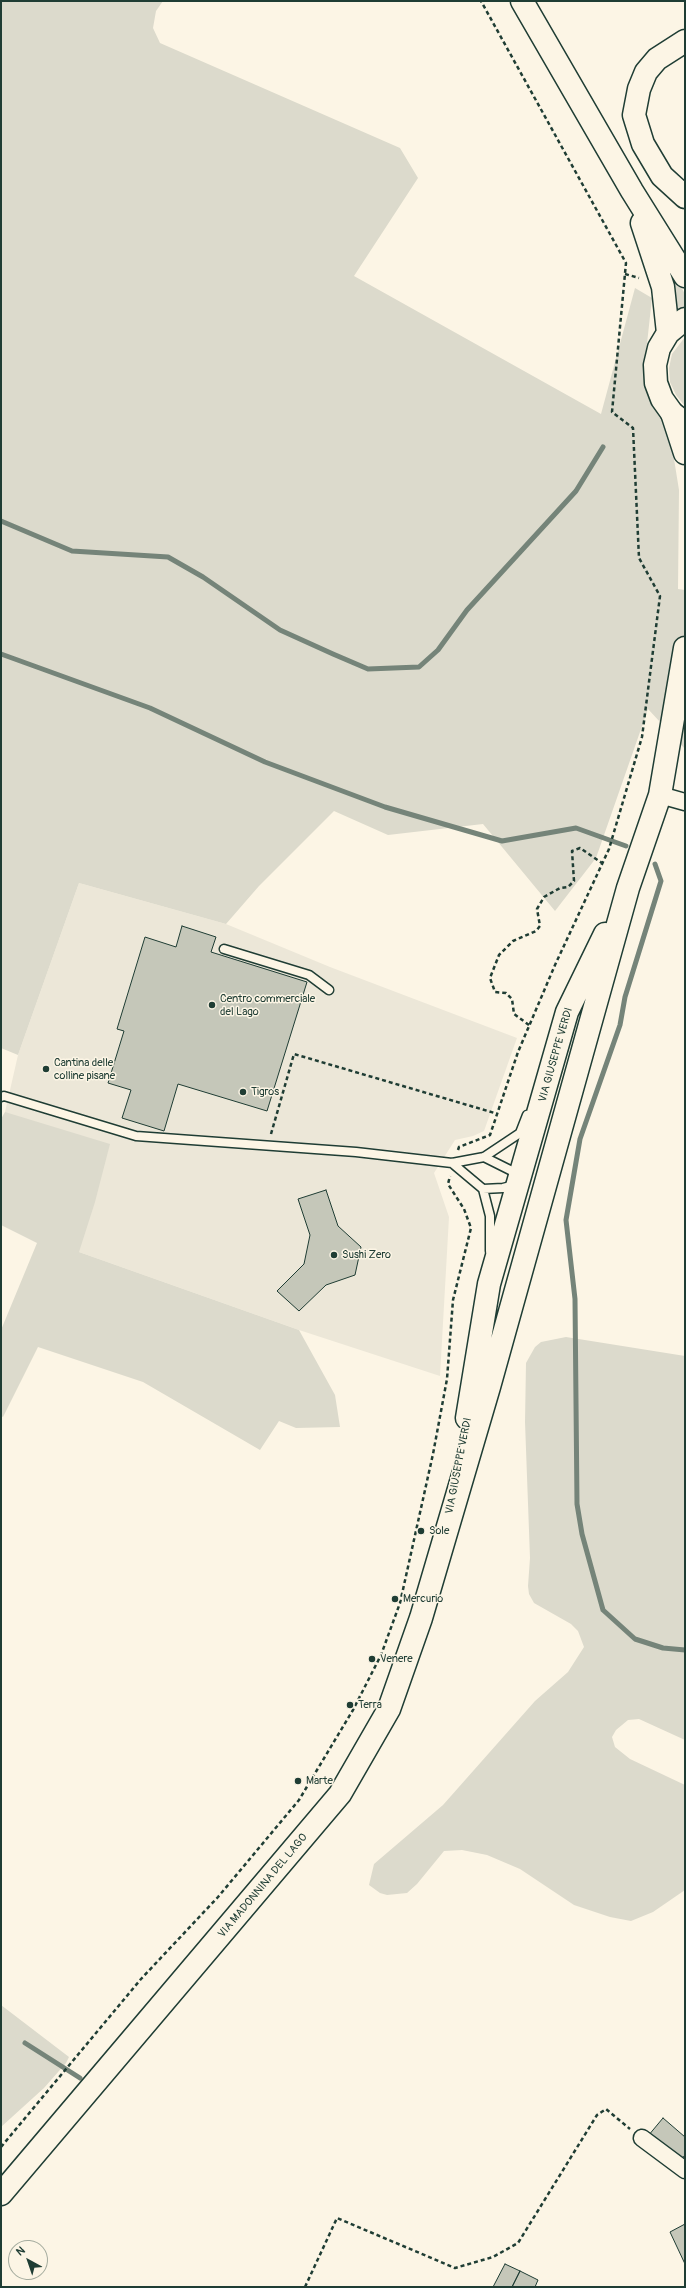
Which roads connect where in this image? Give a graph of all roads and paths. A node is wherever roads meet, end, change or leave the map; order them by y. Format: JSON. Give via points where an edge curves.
{"nodes":[{"id":1,"x":481,"y":1,"type":"edge"},
{"id":2,"x":522,"y":1,"type":"edge"},
{"id":3,"x":685,"y":42,"type":"edge"},
{"id":4,"x":632,"y":191,"type":"junction"},
{"id":5,"x":685,"y":197,"type":"edge"},
{"id":6,"x":685,"y":276,"type":"edge"},
{"id":7,"x":685,"y":319,"type":"edge"},
{"id":8,"x":668,"y":333,"type":"junction"},
{"id":9,"x":678,"y":418,"type":"edge"},
{"id":10,"x":685,"y":453,"type":"edge"},
{"id":11,"x":685,"y":648,"type":"edge"},
{"id":12,"x":660,"y":795,"type":"junction"},
{"id":13,"x":685,"y":802,"type":"edge"},
{"id":14,"x":602,"y":863,"type":"junction"},
{"id":15,"x":628,"y":888,"type":"junction"},
{"id":16,"x":224,"y":948,"type":"dead end"},
{"id":17,"x":329,"y":990,"type":"dead end"},
{"id":18,"x":567,"y":1012,"type":"junction"},
{"id":19,"x":529,"y":1025,"type":"junction"},
{"id":20,"x":578,"y":1068,"type":"junction"},
{"id":21,"x":1,"y":1097,"type":"edge"},
{"id":22,"x":498,"y":1114,"type":"junction"},
{"id":23,"x":251,"y":1145,"type":"junction"},
{"id":24,"x":484,"y":1157,"type":"junction"},
{"id":25,"x":452,"y":1163,"type":"junction"},
{"id":26,"x":519,"y":1184,"type":"junction"},
{"id":27,"x":483,"y":1189,"type":"junction"},
{"id":28,"x":489,"y":1284,"type":"junction"},
{"id":29,"x":514,"y":1296,"type":"junction"},
{"id":30,"x":446,"y":1532,"type":"junction"},
{"id":31,"x":642,"y":2138,"type":"joint"},
{"id":32,"x":1,"y":2147,"type":"edge"},
{"id":33,"x":685,"y":2170,"type":"edge"},
{"id":34,"x":1,"y":2194,"type":"edge"},
{"id":35,"x":305,"y":2287,"type":"edge"}],
"edges":[{"from":1,"to":14,"type":"path","via":[[626,263],[612,412],[632,428],[638,558],[660,596],[642,736],[609,849]]},
{"from":2,"to":4,"type":"main road"},
{"from":3,"to":5,"type":"main road","via":[[657,59],[646,72],[639,89],[634,115],[643,144],[662,176]]},
{"from":4,"to":6,"type":"main road"},
{"from":4,"to":8,"type":"main road","via":[[663,287]]},
{"from":7,"to":8,"type":"main road"},
{"from":8,"to":9,"type":"main road","via":[[660,348],[656,383],[662,399]]},
{"from":9,"to":10,"type":"main road"},
{"from":11,"to":12,"type":"main road","name":"VIA GIUSEPPE VERDI"},
{"from":12,"to":13,"type":"street"},
{"from":12,"to":15,"type":"main road","name":"VIA GIUSEPPE VERDI"},
{"from":14,"to":19,"type":"path"},
{"from":14,"to":19,"type":"path","via":[[580,848],[572,851],[574,881],[568,887],[560,888],[544,897],[537,909],[540,926],[536,931],[513,942],[499,955],[490,978],[495,992],[506,994],[512,999],[514,1014]]},
{"from":15,"to":18,"type":"main road","name":"VIA GIUSEPPE VERDI"},
{"from":15,"to":20,"type":"main road","name":"VIA GIUSEPPE VERDI"},
{"from":16,"to":17,"type":"lane","via":[[308,975]]},
{"from":18,"to":24,"type":"lane","via":[[520,1133]]},
{"from":18,"to":26,"type":"main road","name":"VIA GIUSEPPE VERDI"},
{"from":19,"to":22,"type":"path"},
{"from":20,"to":26,"type":"main road","name":"VIA GIUSEPPE VERDI","via":[[561,1095],[539,1169]]},
{"from":20,"to":29,"type":"main road","name":"VIA GIUSEPPE VERDI"},
{"from":21,"to":23,"type":"lane","via":[[136,1136]]},
{"from":22,"to":23,"type":"path","via":[[294,1054],[271,1134],[253,1134]]},
{"from":22,"to":25,"type":"path","via":[[490,1135],[459,1147]]},
{"from":23,"to":25,"type":"lane","via":[[356,1152]]},
{"from":24,"to":25,"type":"lane"},
{"from":24,"to":26,"type":"lane","via":[[512,1171]]},
{"from":25,"to":27,"type":"lane"},
{"from":25,"to":32,"type":"path","via":[[448,1184],[464,1209],[471,1228],[453,1300],[447,1379],[433,1454],[400,1603],[381,1655],[353,1710],[299,1800],[218,1897],[141,1979]]},
{"from":26,"to":27,"type":"lane"},
{"from":26,"to":28,"type":"main road","name":"VIA GIUSEPPE VERDI"},
{"from":26,"to":29,"type":"main road","name":"VIA GIUSEPPE VERDI","via":[[529,1198]]},
{"from":27,"to":28,"type":"lane","via":[[490,1216]]},
{"from":28,"to":30,"type":"main road","name":"VIA GIUSEPPE VERDI","via":[[479,1355]]},
{"from":29,"to":30,"type":"main road","name":"VIA GIUSEPPE VERDI"},
{"from":30,"to":34,"type":"main road","name":"VIA MADONNINA DEL LAGO","via":[[421,1618],[389,1709],[340,1794]]},
{"from":31,"to":33,"type":"street"},
{"from":31,"to":35,"type":"path","via":[[606,2109],[597,2115],[518,2243],[493,2257],[455,2268],[337,2218]]}]}
